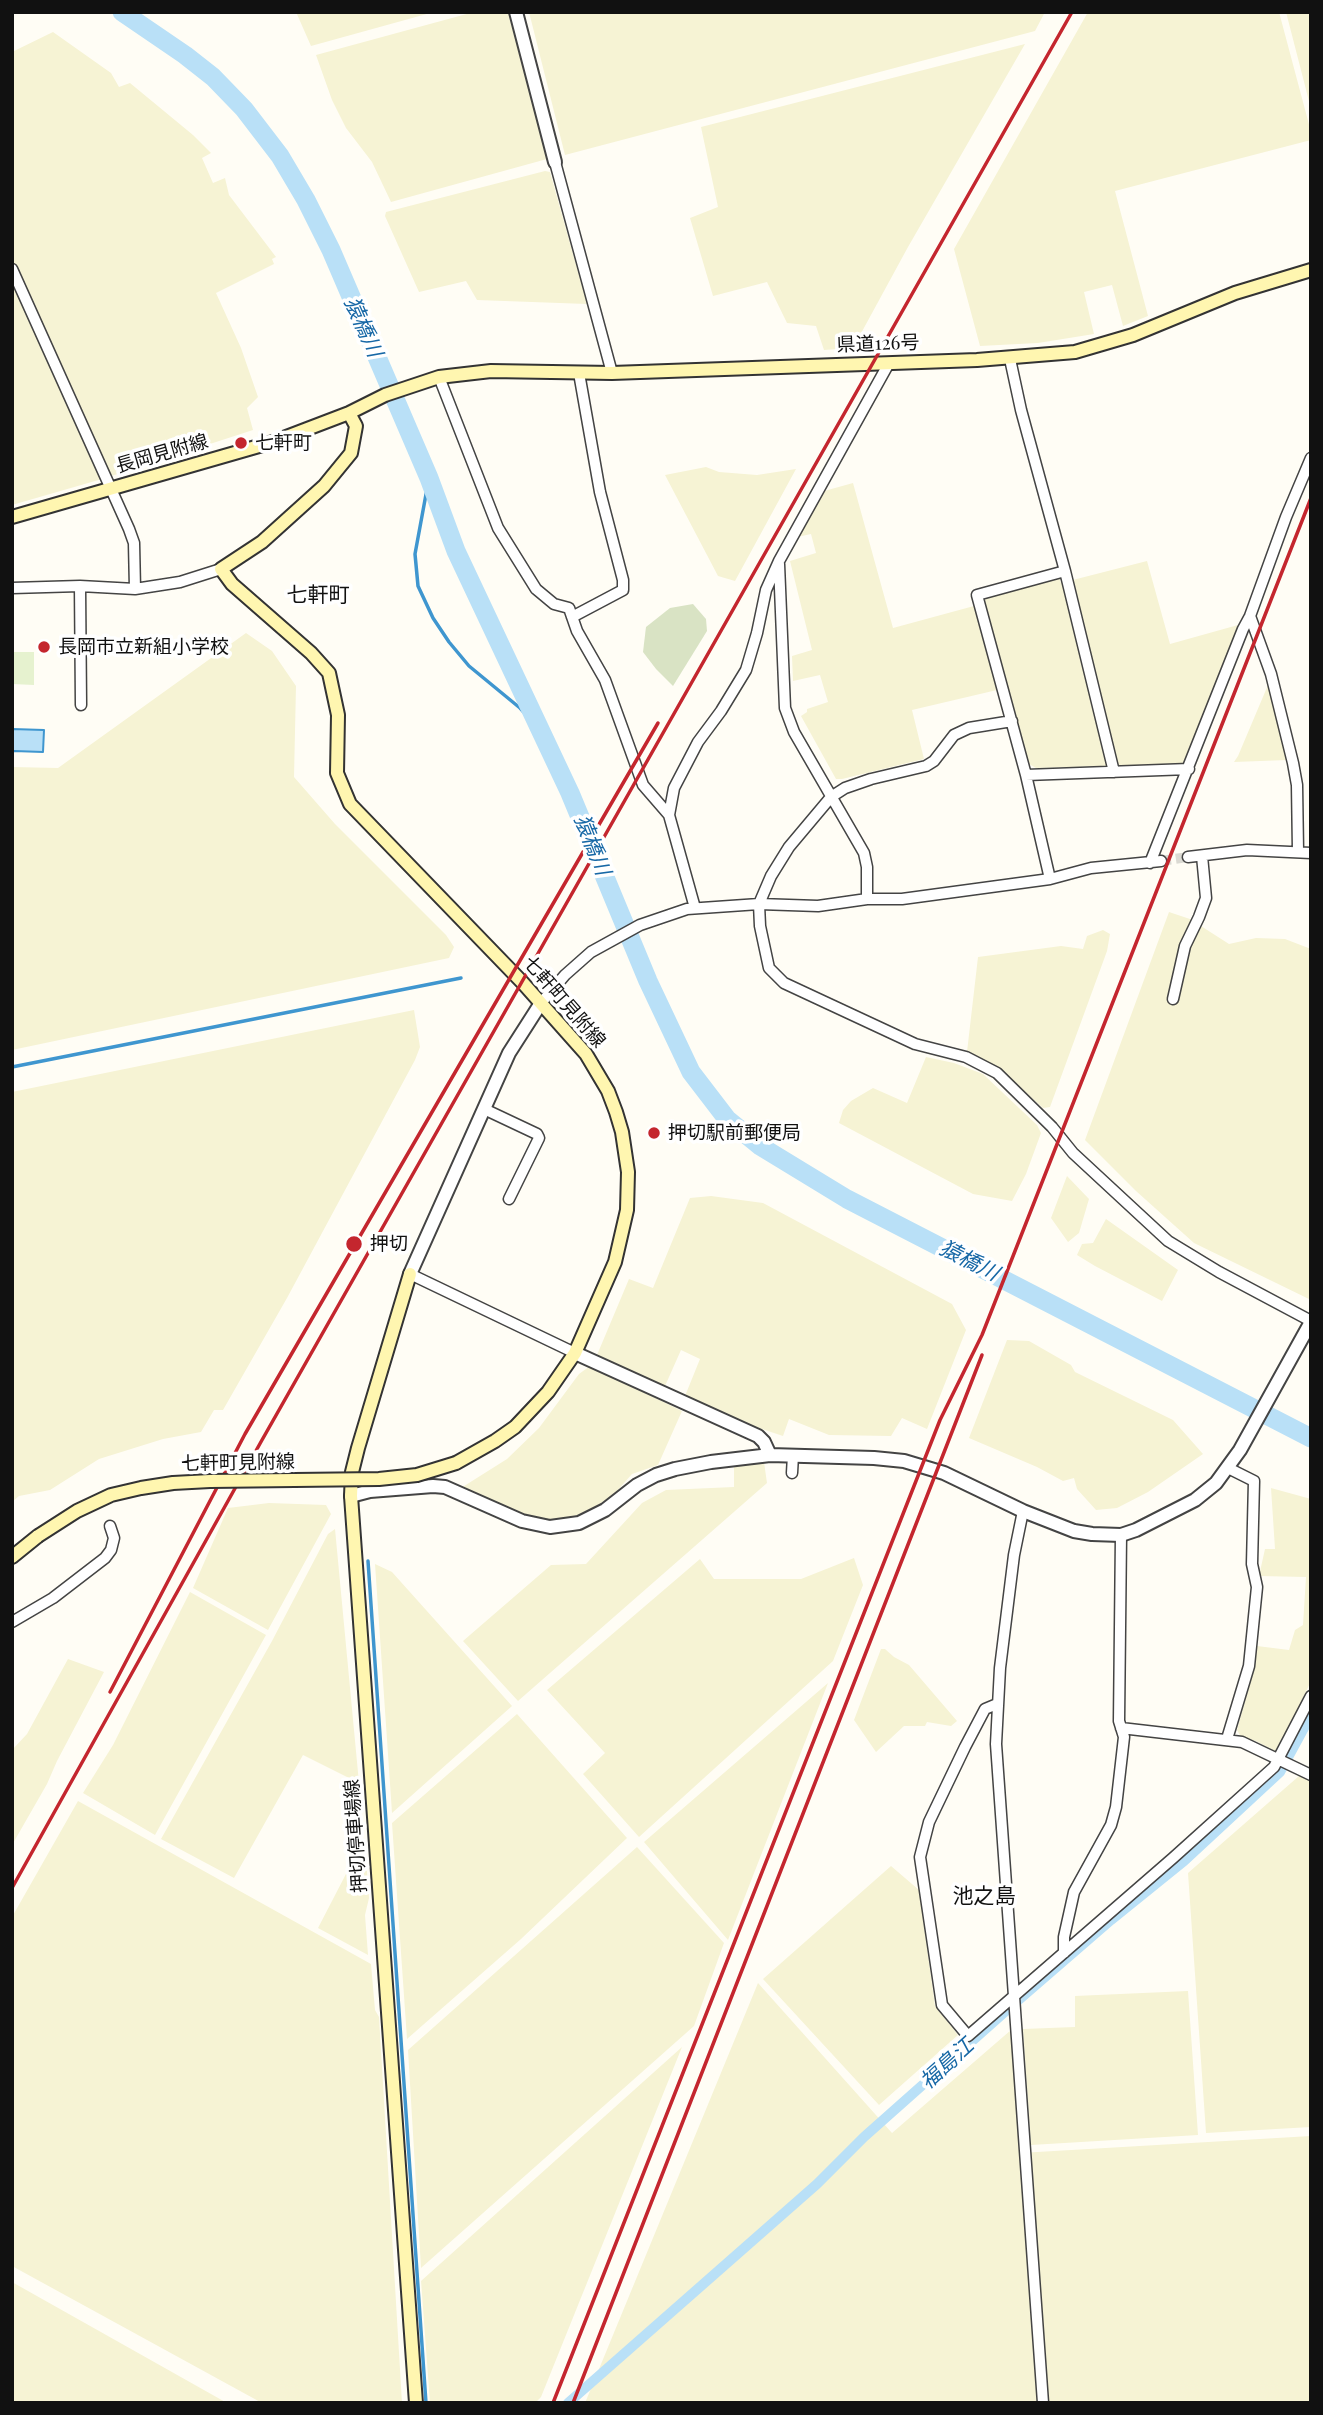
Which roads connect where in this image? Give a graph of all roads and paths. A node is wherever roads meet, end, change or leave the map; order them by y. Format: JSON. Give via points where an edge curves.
{"nodes":[{"id":1,"x":516,"y":12,"type":"edge"},
{"id":2,"x":555,"y":162,"type":"joint"},
{"id":3,"x":12,"y":270,"type":"edge"},
{"id":4,"x":1311,"y":270,"type":"edge"},
{"id":5,"x":1010,"y":359,"type":"junction"},
{"id":6,"x":889,"y":363,"type":"junction"},
{"id":7,"x":579,"y":373,"type":"junction"},
{"id":8,"x":612,"y":373,"type":"junction"},
{"id":9,"x":436,"y":378,"type":"junction"},
{"id":10,"x":354,"y":410,"type":"junction"},
{"id":11,"x":1311,"y":458,"type":"edge"},
{"id":12,"x":111,"y":488,"type":"junction"},
{"id":13,"x":12,"y":517,"type":"edge"},
{"id":14,"x":779,"y":562,"type":"junction"},
{"id":15,"x":221,"y":569,"type":"junction"},
{"id":16,"x":1065,"y":571,"type":"junction"},
{"id":17,"x":80,"y":586,"type":"junction"},
{"id":18,"x":12,"y":588,"type":"edge"},
{"id":19,"x":135,"y":589,"type":"junction"},
{"id":20,"x":1250,"y":616,"type":"junction"},
{"id":21,"x":572,"y":617,"type":"junction"},
{"id":22,"x":80,"y":705,"type":"dead end"},
{"id":23,"x":1012,"y":721,"type":"junction"},
{"id":24,"x":1189,"y":769,"type":"junction"},
{"id":25,"x":1114,"y":772,"type":"junction"},
{"id":26,"x":1026,"y":775,"type":"junction"},
{"id":27,"x":831,"y":797,"type":"junction"},
{"id":28,"x":669,"y":815,"type":"junction"},
{"id":29,"x":1298,"y":851,"type":"junction"},
{"id":30,"x":1311,"y":853,"type":"edge"},
{"id":31,"x":1202,"y":856,"type":"junction"},
{"id":32,"x":1188,"y":857,"type":"tunnel mouth"},
{"id":33,"x":1049,"y":879,"type":"junction"},
{"id":34,"x":867,"y":900,"type":"junction"},
{"id":35,"x":759,"y":904,"type":"junction"},
{"id":36,"x":695,"y":908,"type":"junction"},
{"id":37,"x":1173,"y":999,"type":"dead end"},
{"id":38,"x":541,"y":1003,"type":"junction"},
{"id":39,"x":484,"y":1109,"type":"junction"},
{"id":40,"x":509,"y":1199,"type":"dead end"},
{"id":41,"x":410,"y":1274,"type":"junction"},
{"id":42,"x":1311,"y":1322,"type":"edge"},
{"id":43,"x":575,"y":1353,"type":"junction"},
{"id":44,"x":770,"y":1455,"type":"junction"},
{"id":45,"x":793,"y":1455,"type":"junction"},
{"id":46,"x":1228,"y":1468,"type":"junction"},
{"id":47,"x":792,"y":1473,"type":"dead end"},
{"id":48,"x":351,"y":1496,"type":"junction"},
{"id":49,"x":1023,"y":1511,"type":"junction"},
{"id":50,"x":110,"y":1526,"type":"dead end"},
{"id":51,"x":1121,"y":1535,"type":"junction"},
{"id":52,"x":12,"y":1557,"type":"edge"},
{"id":53,"x":12,"y":1622,"type":"edge"},
{"id":54,"x":1311,"y":1696,"type":"edge"},
{"id":55,"x":996,"y":1704,"type":"junction"},
{"id":56,"x":1121,"y":1728,"type":"junction"},
{"id":57,"x":1227,"y":1739,"type":"junction"},
{"id":58,"x":1279,"y":1759,"type":"junction"},
{"id":59,"x":1311,"y":1775,"type":"edge"},
{"id":60,"x":1064,"y":1953,"type":"junction"},
{"id":61,"x":1014,"y":1996,"type":"junction"},
{"id":62,"x":416,"y":2403,"type":"edge"},
{"id":63,"x":1043,"y":2403,"type":"edge"}],
"edges":[{"from":1,"to":2,"type":"street"},
{"from":2,"to":8,"type":"street"},
{"from":3,"to":12,"type":"street"},
{"from":4,"to":5,"type":"main road","name":"県道126号","via":[[1235,293],[1110,343]]},
{"from":5,"to":6,"type":"main road","name":"県道126号"},
{"from":5,"to":16,"type":"street"},
{"from":6,"to":8,"type":"main road","name":"県道126号"},
{"from":6,"to":14,"type":"street"},
{"from":7,"to":8,"type":"main road","name":"県道126号"},
{"from":7,"to":9,"type":"main road","name":"県道126号","via":[[491,371]]},
{"from":7,"to":21,"type":"street","via":[[623,590]]},
{"from":9,"to":10,"type":"main road","name":"長岡見附線"},
{"from":9,"to":21,"type":"street","via":[[498,528],[536,589],[554,604],[569,608]]},
{"from":10,"to":12,"type":"main road","name":"長岡見附線","via":[[273,442]]},
{"from":10,"to":15,"type":"main road","via":[[351,453],[324,485],[262,542]]},
{"from":11,"to":20,"type":"street"},
{"from":12,"to":13,"type":"main road","name":"長岡見附線"},
{"from":12,"to":19,"type":"street","via":[[134,543]]},
{"from":14,"to":27,"type":"street","via":[[785,708]]},
{"from":14,"to":28,"type":"street","via":[[766,590],[746,670],[698,742],[674,788]]},
{"from":15,"to":19,"type":"street"},
{"from":15,"to":38,"type":"main road","name":"七軒町見附線","via":[[329,673],[338,715],[337,773],[350,804]]},
{"from":16,"to":23,"type":"street","via":[[977,595]]},
{"from":16,"to":25,"type":"street"},
{"from":17,"to":18,"type":"street"},
{"from":17,"to":19,"type":"street"},
{"from":17,"to":22,"type":"street"},
{"from":20,"to":24,"type":"street"},
{"from":20,"to":29,"type":"street","via":[[1271,674],[1293,763]]},
{"from":21,"to":28,"type":"street","via":[[605,680],[643,785]]},
{"from":23,"to":26,"type":"street"},
{"from":23,"to":27,"type":"street","via":[[954,734],[926,766],[871,779]]},
{"from":24,"to":25,"type":"street"},
{"from":24,"to":33,"type":"street","via":[[1156,862],[1091,868]]},
{"from":25,"to":26,"type":"street"},
{"from":26,"to":33,"type":"street"},
{"from":27,"to":34,"type":"street","via":[[863,853]]},
{"from":27,"to":35,"type":"street","via":[[789,847]]},
{"from":28,"to":36,"type":"street"},
{"from":29,"to":30,"type":"street"},
{"from":29,"to":31,"type":"street","via":[[1247,850]]},
{"from":31,"to":32,"type":"street"},
{"from":31,"to":37,"type":"street","via":[[1206,898],[1185,946]]},
{"from":33,"to":34,"type":"street"},
{"from":34,"to":35,"type":"street","via":[[818,906]]},
{"from":35,"to":36,"type":"street"},
{"from":35,"to":42,"type":"street","via":[[769,968],[784,983],[915,1044],[966,1057],[997,1073],[1073,1153],[1168,1241]]},
{"from":36,"to":38,"type":"street","via":[[670,914],[591,952]]},
{"from":38,"to":39,"type":"street","via":[[509,1053]]},
{"from":38,"to":43,"type":"main road","name":"七軒町見附線","via":[[586,1054],[608,1091],[622,1132],[628,1172],[627,1210],[615,1262]]},
{"from":39,"to":40,"type":"street","via":[[539,1138]]},
{"from":39,"to":41,"type":"street"},
{"from":41,"to":43,"type":"street"},
{"from":41,"to":48,"type":"main road","name":"押切停車場線","via":[[358,1448]]},
{"from":42,"to":46,"type":"street"},
{"from":43,"to":44,"type":"street","via":[[758,1436]]},
{"from":43,"to":52,"type":"main road","name":"七軒町見附線","bridge":true,"via":[[548,1392],[514,1427],[456,1462],[417,1475],[379,1479],[210,1481],[141,1488],[111,1495],[78,1511]]},
{"from":44,"to":45,"type":"street"},
{"from":44,"to":48,"type":"street","via":[[656,1475],[605,1510],[566,1526],[537,1525],[445,1487]]},
{"from":45,"to":47,"type":"street"},
{"from":45,"to":49,"type":"street","via":[[920,1465]]},
{"from":46,"to":51,"type":"street","via":[[1195,1500]]},
{"from":46,"to":57,"type":"street","via":[[1254,1481],[1252,1564],[1257,1587],[1249,1666]]},
{"from":48,"to":62,"type":"main road","name":"押切停車場線"},
{"from":49,"to":51,"type":"street","via":[[1074,1531]]},
{"from":49,"to":55,"type":"street"},
{"from":50,"to":53,"type":"street","via":[[114,1538],[105,1558]]},
{"from":51,"to":56,"type":"street"},
{"from":54,"to":58,"type":"street"},
{"from":55,"to":61,"type":"street"},
{"from":55,"to":61,"type":"street","via":[[985,1709],[965,1747],[929,1822],[920,1857],[942,2005],[968,2036]]},
{"from":56,"to":57,"type":"street"},
{"from":56,"to":60,"type":"street","via":[[1124,1748],[1111,1825],[1074,1892]]},
{"from":57,"to":58,"type":"street"},
{"from":58,"to":59,"type":"street"},
{"from":58,"to":60,"type":"street"},
{"from":60,"to":61,"type":"street"},
{"from":61,"to":63,"type":"street"}]}
